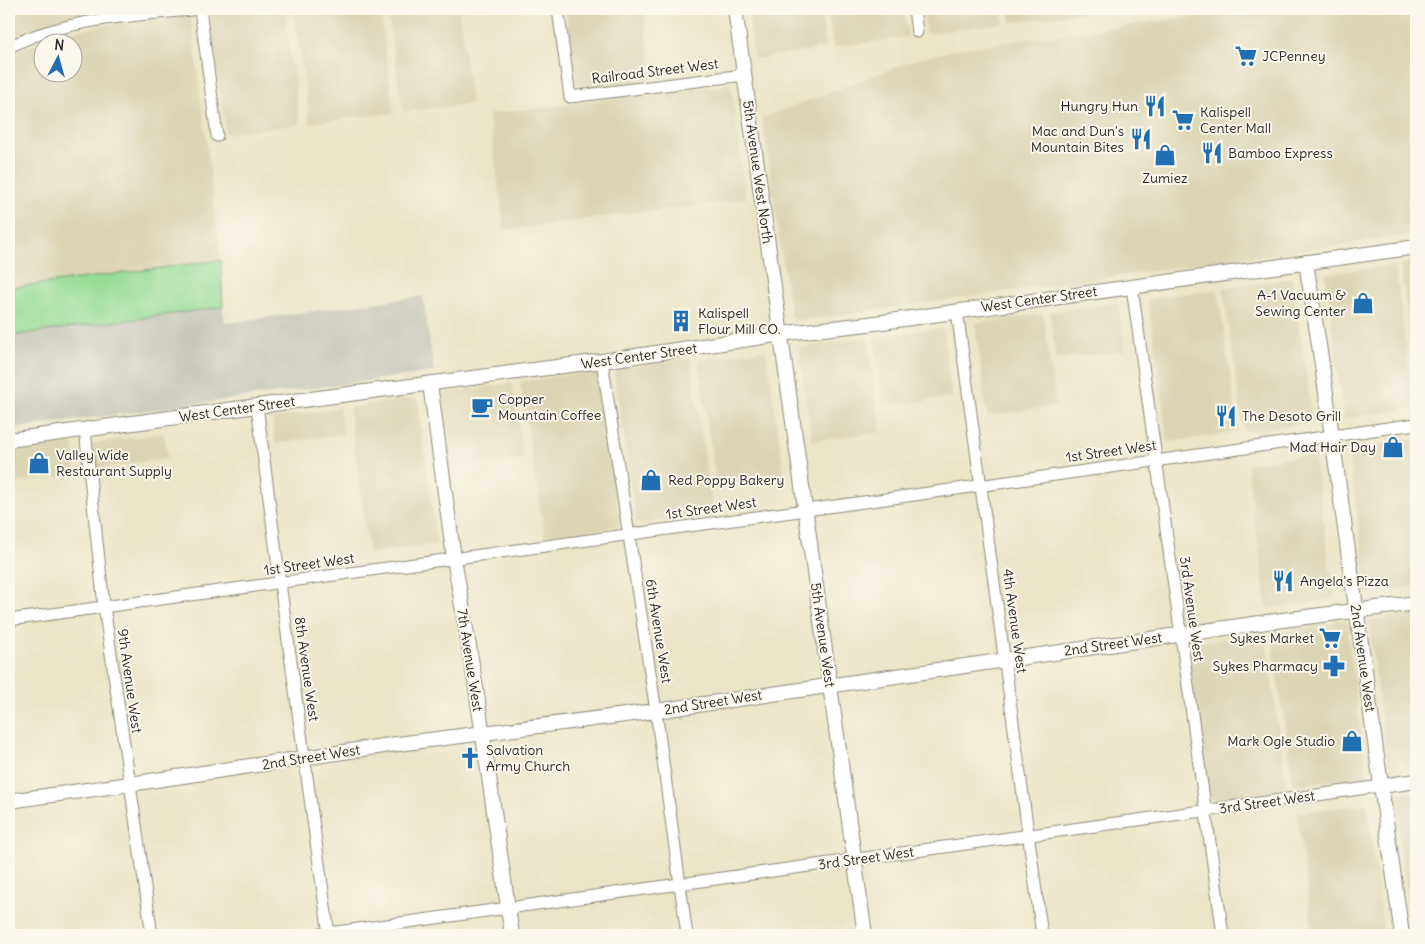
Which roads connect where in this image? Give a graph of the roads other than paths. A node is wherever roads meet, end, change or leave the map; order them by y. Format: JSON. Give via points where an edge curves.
{"nodes":[{"id":1,"x":200,"y":9,"type":"edge"},
{"id":2,"x":558,"y":9,"type":"edge"},
{"id":3,"x":735,"y":9,"type":"edge"},
{"id":4,"x":914,"y":9,"type":"edge"},
{"id":5,"x":917,"y":32,"type":"dead end"},
{"id":6,"x":9,"y":46,"type":"edge"},
{"id":7,"x":744,"y":75,"type":"junction"},
{"id":8,"x":217,"y":136,"type":"dead end"},
{"id":9,"x":1416,"y":247,"type":"edge"},
{"id":10,"x":1306,"y":262,"type":"junction"},
{"id":11,"x":1132,"y":287,"type":"junction"},
{"id":12,"x":958,"y":310,"type":"junction"},
{"id":13,"x":781,"y":335,"type":"junction"},
{"id":14,"x":602,"y":361,"type":"junction"},
{"id":15,"x":430,"y":384,"type":"junction"},
{"id":16,"x":257,"y":406,"type":"junction"},
{"id":17,"x":1416,"y":424,"type":"edge"},
{"id":18,"x":85,"y":430,"type":"junction"},
{"id":19,"x":1332,"y":435,"type":"junction"},
{"id":20,"x":9,"y":440,"type":"edge"},
{"id":21,"x":1157,"y":460,"type":"junction"},
{"id":22,"x":981,"y":486,"type":"junction"},
{"id":23,"x":806,"y":510,"type":"junction"},
{"id":24,"x":629,"y":534,"type":"junction"},
{"id":25,"x":454,"y":558,"type":"junction"},
{"id":26,"x":280,"y":583,"type":"junction"},
{"id":27,"x":1416,"y":603,"type":"edge"},
{"id":28,"x":104,"y":606,"type":"junction"},
{"id":29,"x":1356,"y":611,"type":"junction"},
{"id":30,"x":9,"y":620,"type":"edge"},
{"id":31,"x":1181,"y":634,"type":"junction"},
{"id":32,"x":1005,"y":660,"type":"junction"},
{"id":33,"x":830,"y":684,"type":"junction"},
{"id":34,"x":656,"y":711,"type":"junction"},
{"id":35,"x":481,"y":734,"type":"junction"},
{"id":36,"x":304,"y":758,"type":"junction"},
{"id":37,"x":1416,"y":781,"type":"edge"},
{"id":38,"x":130,"y":784,"type":"junction"},
{"id":39,"x":1381,"y":786,"type":"junction"},
{"id":40,"x":9,"y":801,"type":"edge"},
{"id":41,"x":1206,"y":811,"type":"junction"},
{"id":42,"x":1028,"y":836,"type":"junction"},
{"id":43,"x":856,"y":860,"type":"junction"},
{"id":44,"x":680,"y":884,"type":"junction"},
{"id":45,"x":508,"y":908,"type":"junction"},
{"id":46,"x":329,"y":934,"type":"edge"},
{"id":47,"x":152,"y":935,"type":"edge"},
{"id":48,"x":316,"y":935,"type":"edge"},
{"id":49,"x":512,"y":935,"type":"edge"},
{"id":50,"x":687,"y":935,"type":"edge"},
{"id":51,"x":865,"y":935,"type":"edge"},
{"id":52,"x":1042,"y":935,"type":"edge"},
{"id":53,"x":1223,"y":935,"type":"edge"},
{"id":54,"x":1402,"y":935,"type":"edge"}],
"edges":[{"from":1,"to":6,"type":"street","via":[[106,19],[61,28]]},
{"from":1,"to":8,"type":"street"},
{"from":2,"to":7,"type":"street","name":"Railroad Street West","via":[[570,97]]},
{"from":3,"to":7,"type":"street","name":"5th Avenue West North"},
{"from":4,"to":5,"type":"street"},
{"from":7,"to":13,"type":"street","name":"5th Avenue West North"},
{"from":9,"to":10,"type":"street","name":"West Center Street"},
{"from":10,"to":11,"type":"street","name":"West Center Street"},
{"from":10,"to":19,"type":"street","name":"2nd Avenue West"},
{"from":11,"to":12,"type":"street","name":"West Center Street"},
{"from":11,"to":21,"type":"street","name":"3rd Avenue West"},
{"from":12,"to":13,"type":"street","name":"West Center Street"},
{"from":12,"to":22,"type":"street","name":"4th Avenue West"},
{"from":13,"to":14,"type":"street","name":"West Center Street"},
{"from":13,"to":23,"type":"street","name":"5th Avenue West"},
{"from":14,"to":15,"type":"street","name":"West Center Street"},
{"from":14,"to":24,"type":"street","name":"6th Avenue West"},
{"from":15,"to":16,"type":"street","name":"West Center Street"},
{"from":15,"to":25,"type":"street","name":"7th Avenue West"},
{"from":16,"to":18,"type":"street","name":"West Center Street"},
{"from":16,"to":26,"type":"street","name":"8th Avenue West"},
{"from":17,"to":19,"type":"street","name":"1st Street West"},
{"from":18,"to":20,"type":"street","name":"West Center Street"},
{"from":18,"to":28,"type":"street","name":"9th Avenue West"},
{"from":19,"to":21,"type":"street","name":"1st Street West"},
{"from":19,"to":29,"type":"street","name":"2nd Avenue West"},
{"from":21,"to":22,"type":"street","name":"1st Street West"},
{"from":21,"to":31,"type":"street","name":"3rd Avenue West"},
{"from":22,"to":23,"type":"street","name":"1st Street West"},
{"from":22,"to":32,"type":"street","name":"4th Avenue West"},
{"from":23,"to":24,"type":"street","name":"1st Street West"},
{"from":23,"to":33,"type":"street","name":"5th Avenue West"},
{"from":24,"to":25,"type":"street","name":"1st Street West"},
{"from":24,"to":34,"type":"street","name":"6th Avenue West"},
{"from":25,"to":26,"type":"street","name":"1st Street West"},
{"from":25,"to":35,"type":"street","name":"7th Avenue West"},
{"from":26,"to":28,"type":"street","name":"1st Street West"},
{"from":26,"to":36,"type":"street","name":"8th Avenue West"},
{"from":27,"to":29,"type":"street","name":"2nd Street West"},
{"from":28,"to":30,"type":"street","name":"1st Street West"},
{"from":28,"to":38,"type":"street","name":"9th Avenue West"},
{"from":29,"to":31,"type":"street","name":"2nd Street West"},
{"from":29,"to":39,"type":"street","name":"2nd Avenue West"},
{"from":31,"to":32,"type":"street","name":"2nd Street West"},
{"from":31,"to":41,"type":"street","name":"3rd Avenue West"},
{"from":32,"to":33,"type":"street","name":"2nd Street West"},
{"from":32,"to":42,"type":"street","name":"4th Avenue West"},
{"from":33,"to":34,"type":"street","name":"2nd Street West"},
{"from":33,"to":43,"type":"street","name":"5th Avenue West"},
{"from":34,"to":35,"type":"street","name":"2nd Street West"},
{"from":34,"to":44,"type":"street","name":"6th Avenue West"},
{"from":35,"to":36,"type":"street","name":"2nd Street West"},
{"from":35,"to":45,"type":"street","name":"7th Avenue West"},
{"from":36,"to":38,"type":"street","name":"2nd Street West"},
{"from":36,"to":46,"type":"street","name":"8th Avenue West"},
{"from":37,"to":39,"type":"street","name":"3rd Street West"},
{"from":38,"to":40,"type":"street","name":"2nd Street West"},
{"from":38,"to":47,"type":"street","name":"9th Avenue West"},
{"from":39,"to":41,"type":"street","name":"3rd Street West"},
{"from":39,"to":54,"type":"street","name":"2nd Avenue West"},
{"from":41,"to":42,"type":"street","name":"3rd Street West"},
{"from":41,"to":53,"type":"street","name":"3rd Avenue West"},
{"from":42,"to":43,"type":"street","name":"3rd Street West"},
{"from":42,"to":52,"type":"street","name":"4th Avenue West"},
{"from":43,"to":44,"type":"street","name":"3rd Street West"},
{"from":43,"to":51,"type":"street","name":"5th Avenue West"},
{"from":44,"to":45,"type":"street","name":"3rd Street West"},
{"from":44,"to":50,"type":"street","name":"6th Avenue West"},
{"from":45,"to":46,"type":"street","name":"3rd Street West"},
{"from":45,"to":49,"type":"street","name":"7th Avenue West"},
{"from":46,"to":48,"type":"street","name":"3rd Street West"}]}
